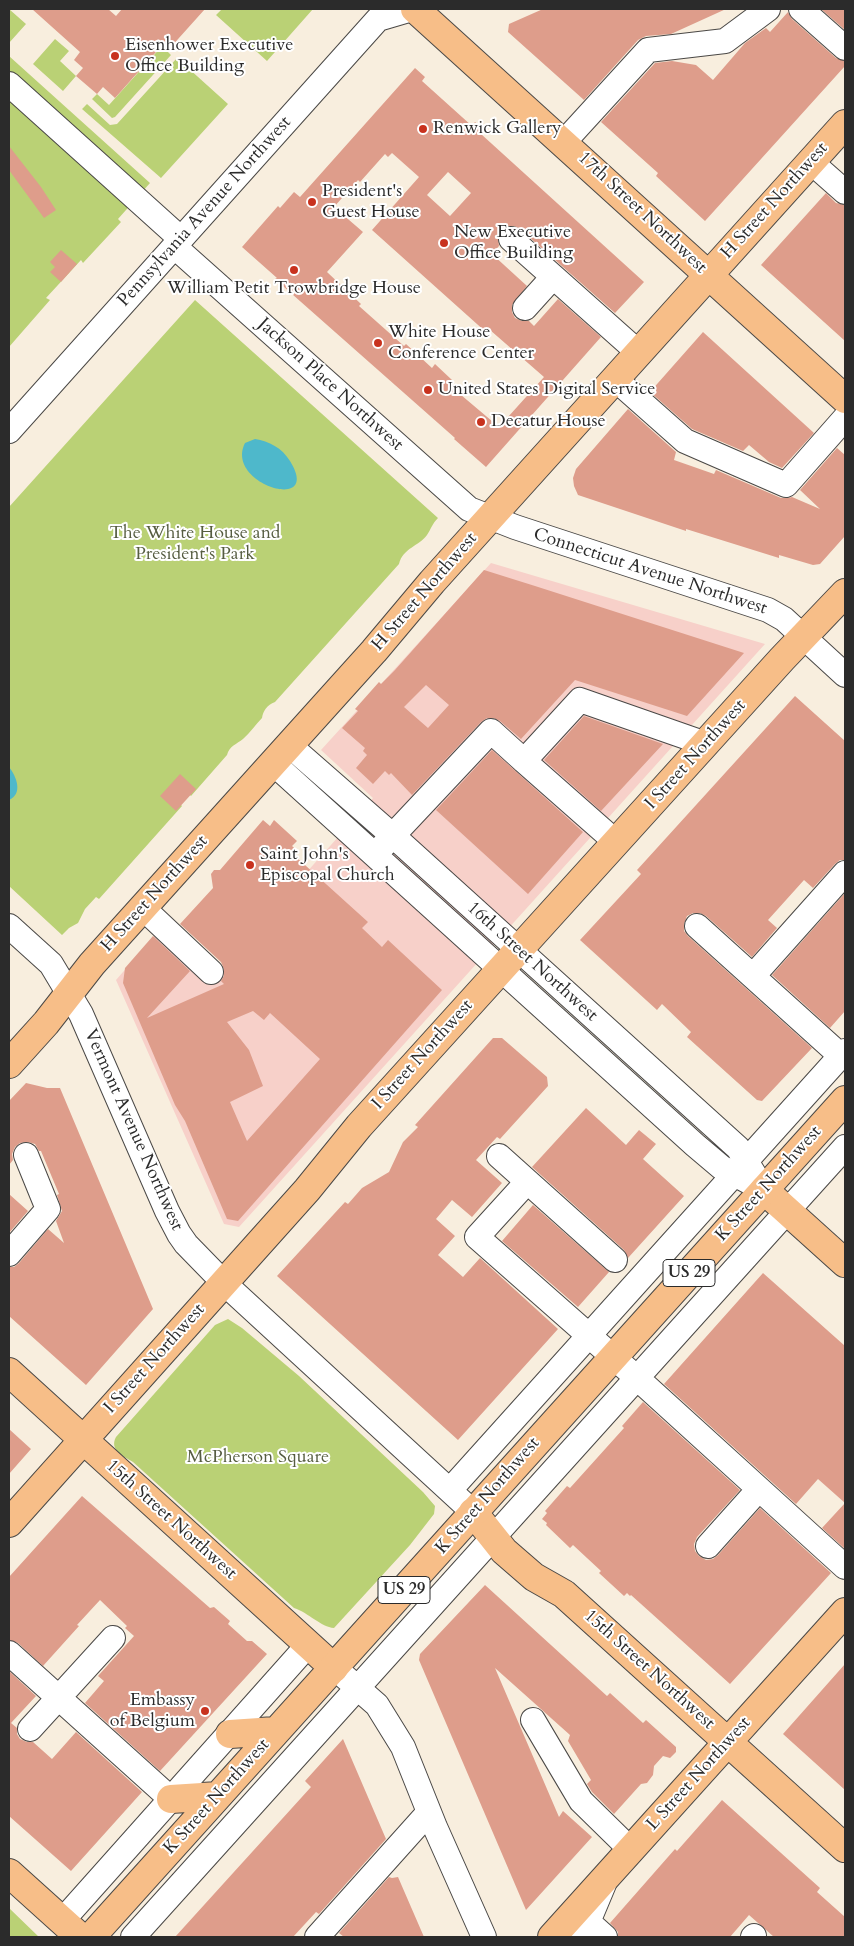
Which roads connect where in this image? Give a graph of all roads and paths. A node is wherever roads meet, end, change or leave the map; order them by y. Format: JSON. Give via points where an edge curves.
{"nodes":[{"id":1,"x":414,"y":9,"type":"edge"},
{"id":2,"x":768,"y":9,"type":"edge"},
{"id":3,"x":801,"y":9,"type":"edge"},
{"id":4,"x":845,"y":48,"type":"edge"},
{"id":5,"x":9,"y":84,"type":"edge"},
{"id":6,"x":845,"y":124,"type":"edge"},
{"id":7,"x":564,"y":142,"type":"junction"},
{"id":8,"x":811,"y":162,"type":"junction"},
{"id":9,"x":845,"y":192,"type":"edge"},
{"id":10,"x":511,"y":239,"type":"dead end"},
{"id":11,"x":178,"y":243,"type":"junction"},
{"id":12,"x":709,"y":275,"type":"junction"},
{"id":13,"x":553,"y":277,"type":"junction"},
{"id":14,"x":525,"y":308,"type":"dead end"},
{"id":15,"x":639,"y":353,"type":"junction"},
{"id":16,"x":615,"y":379,"type":"junction"},
{"id":17,"x":845,"y":399,"type":"edge"},
{"id":18,"x":845,"y":418,"type":"edge"},
{"id":19,"x":9,"y":431,"type":"edge"},
{"id":20,"x":490,"y":518,"type":"junction"},
{"id":21,"x":845,"y":593,"type":"edge"},
{"id":22,"x":804,"y":638,"type":"junction"},
{"id":23,"x":845,"y":675,"type":"edge"},
{"id":24,"x":706,"y":744,"type":"junction"},
{"id":25,"x":281,"y":754,"type":"junction"},
{"id":26,"x":524,"y":761,"type":"junction"},
{"id":27,"x":392,"y":836,"type":"junction"},
{"id":28,"x":617,"y":843,"type":"junction"},
{"id":29,"x":374,"y":855,"type":"junction"},
{"id":30,"x":845,"y":874,"type":"edge"},
{"id":31,"x":143,"y":908,"type":"junction"},
{"id":32,"x":9,"y":926,"type":"edge"},
{"id":33,"x":698,"y":926,"type":"dead end"},
{"id":34,"x":510,"y":959,"type":"junction"},
{"id":35,"x":211,"y":972,"type":"dead end"},
{"id":36,"x":753,"y":976,"type":"junction"},
{"id":37,"x":70,"y":993,"type":"junction"},
{"id":38,"x":844,"y":1062,"type":"edge"},
{"id":39,"x":9,"y":1064,"type":"edge"},
{"id":40,"x":841,"y":1108,"type":"edge"},
{"id":41,"x":845,"y":1147,"type":"edge"},
{"id":42,"x":26,"y":1155,"type":"dead end"},
{"id":43,"x":498,"y":1156,"type":"dead end"},
{"id":44,"x":740,"y":1168,"type":"junction"},
{"id":45,"x":528,"y":1182,"type":"junction"},
{"id":46,"x":764,"y":1190,"type":"junction"},
{"id":47,"x":788,"y":1210,"type":"junction"},
{"id":48,"x":9,"y":1254,"type":"edge"},
{"id":49,"x":615,"y":1260,"type":"dead end"},
{"id":50,"x":845,"y":1263,"type":"edge"},
{"id":51,"x":224,"y":1283,"type":"junction"},
{"id":52,"x":589,"y":1337,"type":"junction"},
{"id":53,"x":613,"y":1356,"type":"junction"},
{"id":54,"x":9,"y":1372,"type":"edge"},
{"id":55,"x":637,"y":1378,"type":"junction"},
{"id":56,"x":83,"y":1440,"type":"junction"},
{"id":57,"x":759,"y":1489,"type":"junction"},
{"id":58,"x":450,"y":1490,"type":"junction"},
{"id":59,"x":474,"y":1512,"type":"junction"},
{"id":60,"x":9,"y":1523,"type":"edge"},
{"id":61,"x":497,"y":1533,"type":"junction"},
{"id":62,"x":708,"y":1546,"type":"dead end"},
{"id":63,"x":845,"y":1567,"type":"edge"},
{"id":64,"x":845,"y":1612,"type":"edge"},
{"id":65,"x":845,"y":1617,"type":"edge"},
{"id":66,"x":112,"y":1638,"type":"dead end"},
{"id":67,"x":308,"y":1646,"type":"junction"},
{"id":68,"x":9,"y":1653,"type":"edge"},
{"id":69,"x":334,"y":1668,"type":"junction"},
{"id":70,"x":358,"y":1687,"type":"junction"},
{"id":71,"x":59,"y":1698,"type":"junction"},
{"id":72,"x":533,"y":1720,"type":"dead end"},
{"id":73,"x":30,"y":1729,"type":"dead end"},
{"id":74,"x":275,"y":1731,"type":"junction"},
{"id":75,"x":230,"y":1734,"type":"junction"},
{"id":76,"x":733,"y":1746,"type":"junction"},
{"id":77,"x":218,"y":1796,"type":"junction"},
{"id":78,"x":171,"y":1799,"type":"junction"},
{"id":79,"x":429,"y":1812,"type":"junction"},
{"id":80,"x":845,"y":1848,"type":"edge"},
{"id":81,"x":631,"y":1850,"type":"junction"},
{"id":82,"x":9,"y":1873,"type":"edge"},
{"id":83,"x":578,"y":1923,"type":"edge"},
{"id":84,"x":71,"y":1929,"type":"edge"},
{"id":85,"x":91,"y":1937,"type":"edge"},
{"id":86,"x":132,"y":1937,"type":"edge"},
{"id":87,"x":317,"y":1937,"type":"edge"},
{"id":88,"x":484,"y":1937,"type":"edge"},
{"id":89,"x":552,"y":1937,"type":"edge"},
{"id":90,"x":606,"y":1937,"type":"edge"}],
"edges":[{"from":1,"to":7,"type":"main road","name":"17th Street Northwest"},
{"from":1,"to":11,"type":"street","name":"Pennsylvania Avenue Northwest","via":[[378,20]]},
{"from":2,"to":7,"type":"street","via":[[725,41],[648,50]]},
{"from":3,"to":4,"type":"street"},
{"from":5,"to":11,"type":"street","name":"Jackson Place Northwest"},
{"from":6,"to":8,"type":"main road","name":"H Street Northwest"},
{"from":7,"to":12,"type":"main road","name":"17th Street Northwest"},
{"from":8,"to":9,"type":"street"},
{"from":8,"to":12,"type":"main road","name":"H Street Northwest"},
{"from":10,"to":13,"type":"street"},
{"from":11,"to":19,"type":"street","name":"Pennsylvania Avenue Northwest"},
{"from":11,"to":20,"type":"street","name":"Jackson Place Northwest","via":[[468,509]]},
{"from":12,"to":15,"type":"main road","name":"H Street Northwest"},
{"from":12,"to":17,"type":"main road","name":"17th Street Northwest"},
{"from":13,"to":14,"type":"street"},
{"from":13,"to":15,"type":"street"},
{"from":15,"to":16,"type":"main road","name":"H Street Northwest"},
{"from":16,"to":18,"type":"street","via":[[685,441],[786,485]]},
{"from":16,"to":20,"type":"main road","name":"H Street Northwest"},
{"from":20,"to":22,"type":"street","name":"Connecticut Avenue Northwest","via":[[768,610],[784,619]]},
{"from":20,"to":25,"type":"main road","name":"H Street Northwest"},
{"from":21,"to":22,"type":"main road","name":"I Street Northwest"},
{"from":22,"to":23,"type":"street"},
{"from":22,"to":24,"type":"main road","name":"I Street Northwest"},
{"from":24,"to":26,"type":"street","via":[[580,700]]},
{"from":24,"to":28,"type":"main road","name":"I Street Northwest"},
{"from":25,"to":27,"type":"street","name":"16th Street Northwest"},
{"from":25,"to":29,"type":"street","name":"16th Street Northwest"},
{"from":25,"to":31,"type":"main road","name":"H Street Northwest"},
{"from":26,"to":27,"type":"street","via":[[491,731]]},
{"from":26,"to":28,"type":"street"},
{"from":27,"to":29,"type":"street"},
{"from":27,"to":34,"type":"street","name":"16th Street Northwest"},
{"from":28,"to":34,"type":"main road","name":"I Street Northwest"},
{"from":29,"to":34,"type":"street","name":"16th Street Northwest"},
{"from":30,"to":36,"type":"street"},
{"from":31,"to":35,"type":"street"},
{"from":31,"to":37,"type":"main road","name":"H Street Northwest"},
{"from":32,"to":37,"type":"street","name":"Vermont Avenue Northwest","via":[[51,964]]},
{"from":33,"to":36,"type":"street"},
{"from":34,"to":44,"type":"street","name":"16th Street Northwest","via":[[738,1148]]},
{"from":34,"to":51,"type":"main road","name":"I Street Northwest"},
{"from":36,"to":38,"type":"street"},
{"from":37,"to":39,"type":"main road","name":"H Street Northwest"},
{"from":37,"to":51,"type":"street","name":"Vermont Avenue Northwest","via":[[179,1234]]},
{"from":38,"to":40,"type":"main road"},
{"from":38,"to":44,"type":"street","name":"K Street Northwest"},
{"from":40,"to":46,"type":"main road","name":"K Street Northwest","number":"US 29"},
{"from":41,"to":47,"type":"street","name":"K Street Northwest"},
{"from":42,"to":48,"type":"street","via":[[48,1209]]},
{"from":43,"to":45,"type":"street"},
{"from":44,"to":46,"type":"street","name":"16th Street Northwest"},
{"from":44,"to":52,"type":"street","name":"K Street Northwest"},
{"from":45,"to":49,"type":"street"},
{"from":45,"to":52,"type":"street","via":[[478,1238]]},
{"from":46,"to":47,"type":"main road","name":"16th Street Northwest"},
{"from":46,"to":53,"type":"main road","name":"K Street Northwest","number":"US 29"},
{"from":47,"to":50,"type":"main road","name":"16th Street Northwest"},
{"from":47,"to":55,"type":"street","name":"K Street Northwest"},
{"from":51,"to":56,"type":"main road","name":"I Street Northwest"},
{"from":51,"to":58,"type":"street","name":"15th Street Northwest"},
{"from":52,"to":53,"type":"street"},
{"from":52,"to":58,"type":"street","name":"K Street Northwest"},
{"from":53,"to":55,"type":"street"},
{"from":53,"to":59,"type":"main road","name":"K Street Northwest","number":"US 29"},
{"from":54,"to":56,"type":"main road","name":"15th Street Northwest"},
{"from":55,"to":57,"type":"street"},
{"from":55,"to":61,"type":"street","name":"K Street Northwest"},
{"from":56,"to":60,"type":"main road","name":"I Street Northwest"},
{"from":56,"to":67,"type":"main road","name":"15th Street Northwest"},
{"from":57,"to":62,"type":"street"},
{"from":57,"to":63,"type":"street"},
{"from":58,"to":59,"type":"street","name":"15th Street Northwest"},
{"from":59,"to":61,"type":"main road","name":"15th Street Northwest"},
{"from":59,"to":69,"type":"main road","name":"K Street Northwest","number":"US 29"},
{"from":61,"to":70,"type":"street","name":"K Street Northwest"},
{"from":61,"to":76,"type":"main road","name":"15th Street Northwest","via":[[504,1551],[534,1577],[564,1594]]},
{"from":64,"to":76,"type":"main road","name":"L Street Northwest"},
{"from":65,"to":76,"type":"main road","via":[[822,1658]]},
{"from":66,"to":71,"type":"street"},
{"from":67,"to":69,"type":"main road","name":"15th Street Northwest"},
{"from":67,"to":75,"type":"street","name":"K Street Northwest"},
{"from":68,"to":71,"type":"street"},
{"from":69,"to":70,"type":"street"},
{"from":69,"to":74,"type":"main road","name":"K Street Northwest","number":"US 29"},
{"from":70,"to":79,"type":"street","via":[[378,1705],[403,1748]]},
{"from":70,"to":86,"type":"street","name":"K Street Northwest"},
{"from":71,"to":73,"type":"street"},
{"from":71,"to":78,"type":"street"},
{"from":72,"to":81,"type":"street","via":[[580,1801]]},
{"from":74,"to":75,"type":"main road"},
{"from":74,"to":77,"type":"main road","name":"K Street Northwest","number":"US 29"},
{"from":75,"to":78,"type":"street","name":"K Street Northwest"},
{"from":76,"to":80,"type":"main road","name":"15th Street Northwest"},
{"from":76,"to":81,"type":"main road","name":"L Street Northwest"},
{"from":77,"to":78,"type":"main road"},
{"from":77,"to":85,"type":"main road","name":"K Street Northwest","number":"US 29"},
{"from":78,"to":84,"type":"street","name":"K Street Northwest"},
{"from":79,"to":87,"type":"street"},
{"from":79,"to":88,"type":"street"},
{"from":81,"to":83,"type":"main road","name":"L Street Northwest","via":[[609,1874]]},
{"from":82,"to":84,"type":"main road"},
{"from":83,"to":89,"type":"main road","name":"L Street Northwest"},
{"from":83,"to":90,"type":"street"}]}
